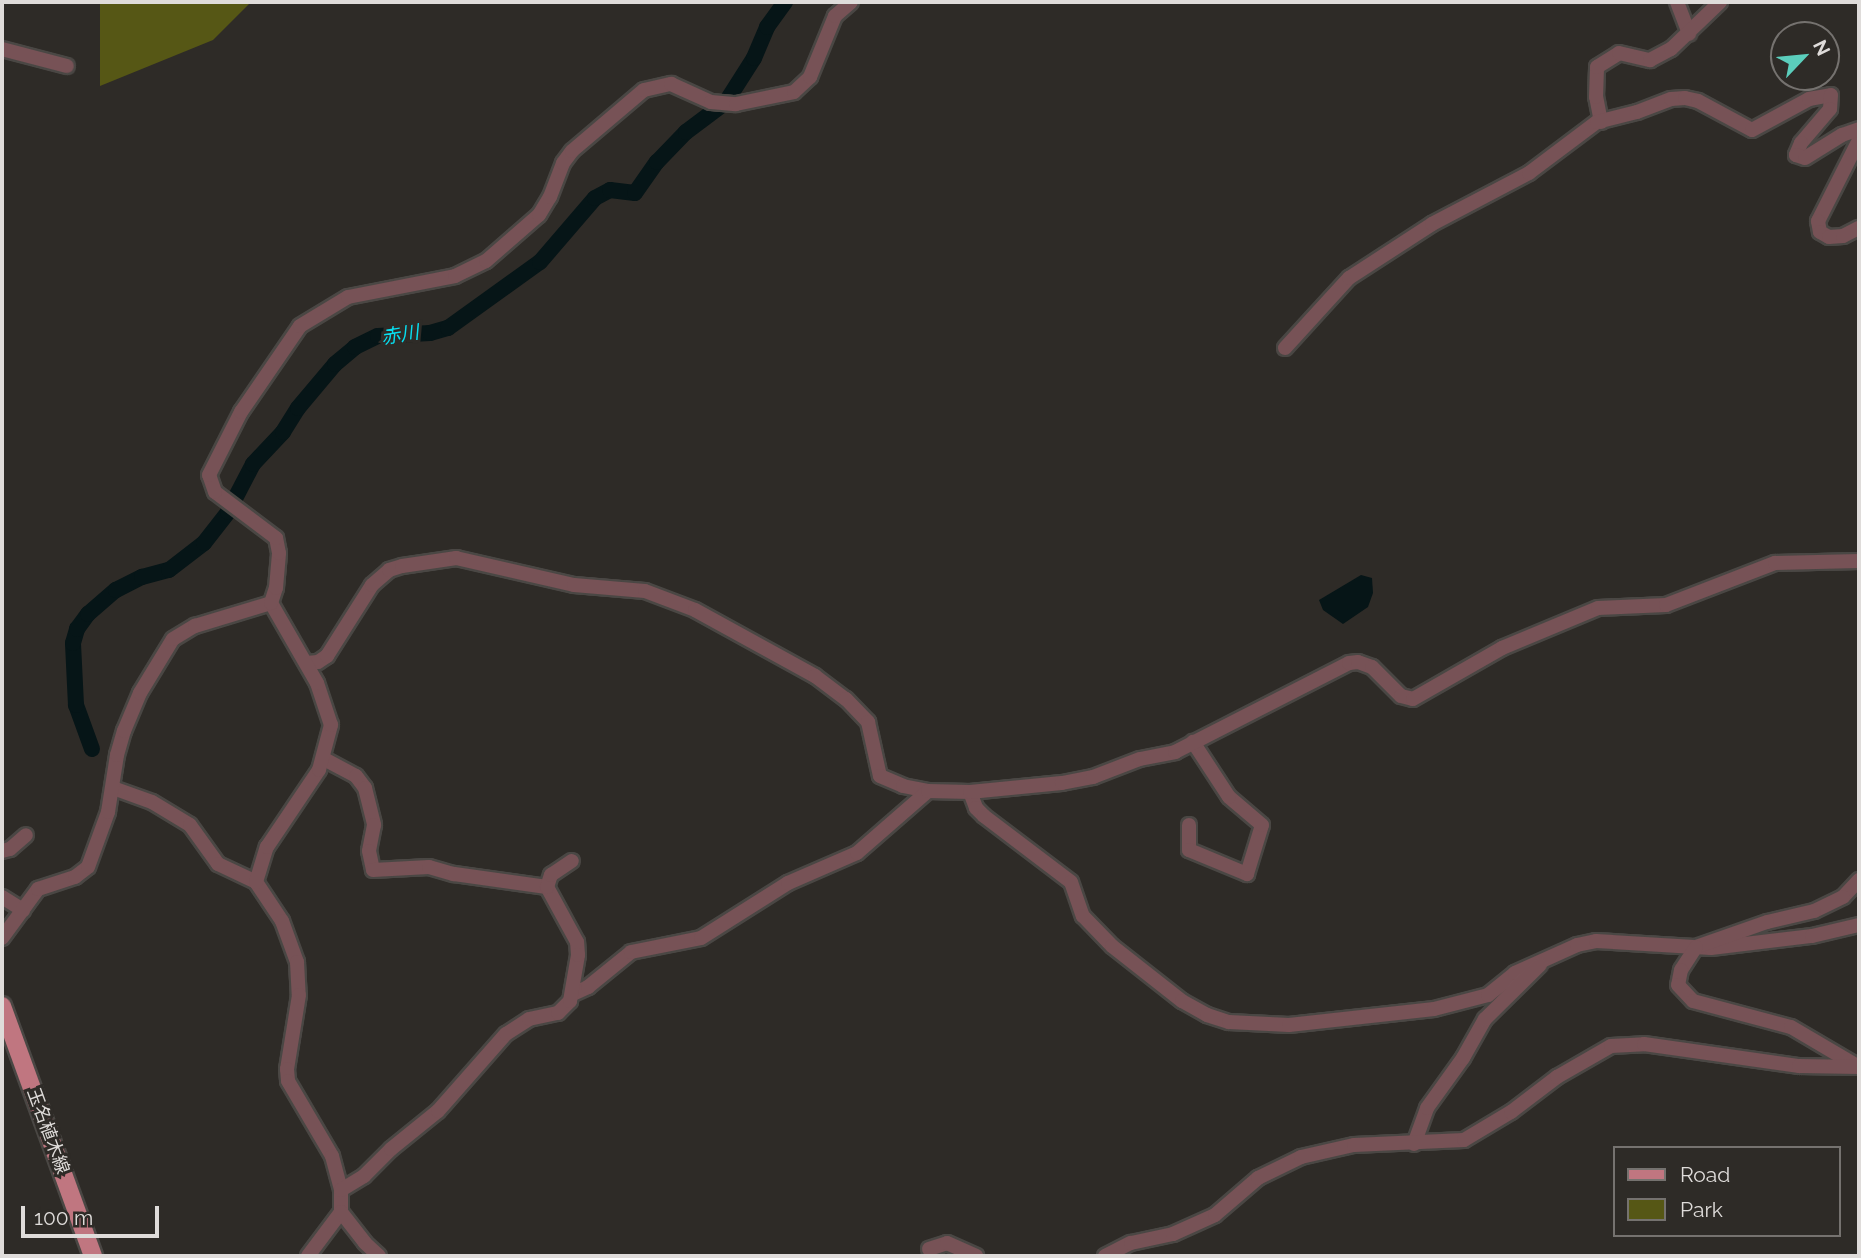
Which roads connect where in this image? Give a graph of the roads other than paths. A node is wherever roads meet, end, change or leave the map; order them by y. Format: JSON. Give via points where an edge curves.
{"nodes":[{"id":1,"x":851,"y":2,"type":"edge"},
{"id":2,"x":1677,"y":2,"type":"edge"},
{"id":3,"x":1720,"y":2,"type":"edge"},
{"id":4,"x":1689,"y":34,"type":"junction"},
{"id":5,"x":2,"y":49,"type":"edge"},
{"id":6,"x":67,"y":66,"type":"dead end"},
{"id":7,"x":1601,"y":121,"type":"junction"},
{"id":8,"x":1859,"y":129,"type":"edge"},
{"id":9,"x":1859,"y":139,"type":"edge"},
{"id":10,"x":1859,"y":228,"type":"edge"},
{"id":11,"x":1285,"y":348,"type":"dead end"},
{"id":12,"x":1859,"y":561,"type":"edge"},
{"id":13,"x":271,"y":603,"type":"junction"},
{"id":14,"x":307,"y":663,"type":"junction"},
{"id":15,"x":1193,"y":742,"type":"junction"},
{"id":16,"x":324,"y":759,"type":"junction"},
{"id":17,"x":113,"y":788,"type":"junction"},
{"id":18,"x":928,"y":791,"type":"junction"},
{"id":19,"x":970,"y":792,"type":"junction"},
{"id":20,"x":1189,"y":825,"type":"dead end"},
{"id":21,"x":26,"y":835,"type":"dead end"},
{"id":22,"x":2,"y":851,"type":"edge"},
{"id":23,"x":572,"y":861,"type":"dead end"},
{"id":24,"x":1859,"y":880,"type":"edge"},
{"id":25,"x":256,"y":882,"type":"junction"},
{"id":26,"x":547,"y":887,"type":"junction"},
{"id":27,"x":2,"y":897,"type":"edge"},
{"id":28,"x":23,"y":910,"type":"junction"},
{"id":29,"x":1859,"y":925,"type":"edge"},
{"id":30,"x":2,"y":938,"type":"edge"},
{"id":31,"x":1696,"y":947,"type":"junction"},
{"id":32,"x":1544,"y":960,"type":"junction"},
{"id":33,"x":573,"y":994,"type":"junction"},
{"id":34,"x":2,"y":1006,"type":"edge"},
{"id":35,"x":1859,"y":1067,"type":"edge"},
{"id":36,"x":1414,"y":1144,"type":"junction"},
{"id":37,"x":341,"y":1190,"type":"junction"},
{"id":38,"x":341,"y":1212,"type":"junction"},
{"id":39,"x":929,"y":1249,"type":"dead end"},
{"id":40,"x":93,"y":1256,"type":"edge"},
{"id":41,"x":308,"y":1256,"type":"edge"},
{"id":42,"x":379,"y":1256,"type":"edge"},
{"id":43,"x":976,"y":1256,"type":"edge"},
{"id":44,"x":1105,"y":1256,"type":"edge"}],
"edges":[{"from":1,"to":13,"type":"street","via":[[835,16],[810,76],[794,92],[736,104],[711,102],[671,84],[644,90],[572,151],[539,215],[486,261],[455,276],[348,297],[300,326],[240,412],[209,475],[215,492],[276,538],[279,553]]},
{"from":2,"to":4,"type":"street"},
{"from":3,"to":4,"type":"street"},
{"from":4,"to":7,"type":"street","via":[[1650,60],[1619,53],[1605,59],[1597,67]]},
{"from":5,"to":6,"type":"street"},
{"from":7,"to":8,"type":"street","via":[[1685,98],[1752,130],[1809,99],[1831,95],[1830,109],[1796,155],[1805,158]]},
{"from":7,"to":11,"type":"street","via":[[1530,173],[1433,224],[1349,278]]},
{"from":9,"to":10,"type":"street","via":[[1818,221],[1820,232],[1829,237]]},
{"from":12,"to":15,"type":"street","via":[[1775,562],[1666,605],[1598,608],[1502,648],[1413,699],[1401,696],[1372,667],[1358,662],[1341,665]]},
{"from":13,"to":14,"type":"street"},
{"from":13,"to":17,"type":"street","via":[[195,626],[173,639],[160,655],[124,731]]},
{"from":14,"to":16,"type":"street","via":[[331,725]]},
{"from":14,"to":18,"type":"street","via":[[327,656],[372,585],[388,570],[402,566],[456,558],[574,585],[645,591],[695,610],[816,676],[868,722],[880,776]]},
{"from":15,"to":19,"type":"street","via":[[1093,777]]},
{"from":15,"to":20,"type":"street","via":[[1229,797],[1262,825],[1247,874],[1189,850]]},
{"from":16,"to":25,"type":"street","via":[[267,846]]},
{"from":16,"to":26,"type":"street","via":[[356,776],[365,788],[374,825],[369,852],[373,870],[429,867]]},
{"from":17,"to":25,"type":"street","via":[[177,816],[190,825],[218,864]]},
{"from":17,"to":28,"type":"street","via":[[102,836],[88,867],[75,877],[38,889]]},
{"from":18,"to":19,"type":"street"},
{"from":18,"to":33,"type":"street","via":[[858,853],[788,883],[701,938],[631,952]]},
{"from":19,"to":32,"type":"street","via":[[984,816],[1071,882],[1083,916],[1112,946],[1182,1000],[1229,1022],[1342,1022],[1434,1009],[1488,995],[1515,973]]},
{"from":21,"to":22,"type":"street"},
{"from":23,"to":26,"type":"street","via":[[551,875]]},
{"from":24,"to":31,"type":"street","via":[[1843,897],[1814,911]]},
{"from":25,"to":37,"type":"street","via":[[282,921],[296,962],[299,995],[288,1081],[332,1156]]},
{"from":26,"to":33,"type":"street","via":[[576,936]]},
{"from":27,"to":28,"type":"street"},
{"from":28,"to":30,"type":"street"},
{"from":29,"to":31,"type":"street","via":[[1812,936]]},
{"from":31,"to":32,"type":"street","via":[[1596,941]]},
{"from":31,"to":35,"type":"street","via":[[1681,970],[1678,985],[1686,996],[1791,1027]]},
{"from":32,"to":36,"type":"street","via":[[1485,1019],[1427,1108]]},
{"from":33,"to":37,"type":"street","via":[[558,1013],[528,1019],[506,1034],[438,1111],[364,1176]]},
{"from":34,"to":40,"type":"main road","name":"玉名植木線"},
{"from":35,"to":36,"type":"street","via":[[1799,1066],[1644,1044],[1611,1046],[1557,1077],[1485,1129],[1464,1139]]},
{"from":36,"to":44,"type":"street","via":[[1354,1145],[1301,1157],[1258,1178],[1214,1215]]},
{"from":37,"to":38,"type":"street"},
{"from":38,"to":41,"type":"street"},
{"from":38,"to":42,"type":"street"},
{"from":39,"to":43,"type":"street","via":[[947,1243]]}]}
